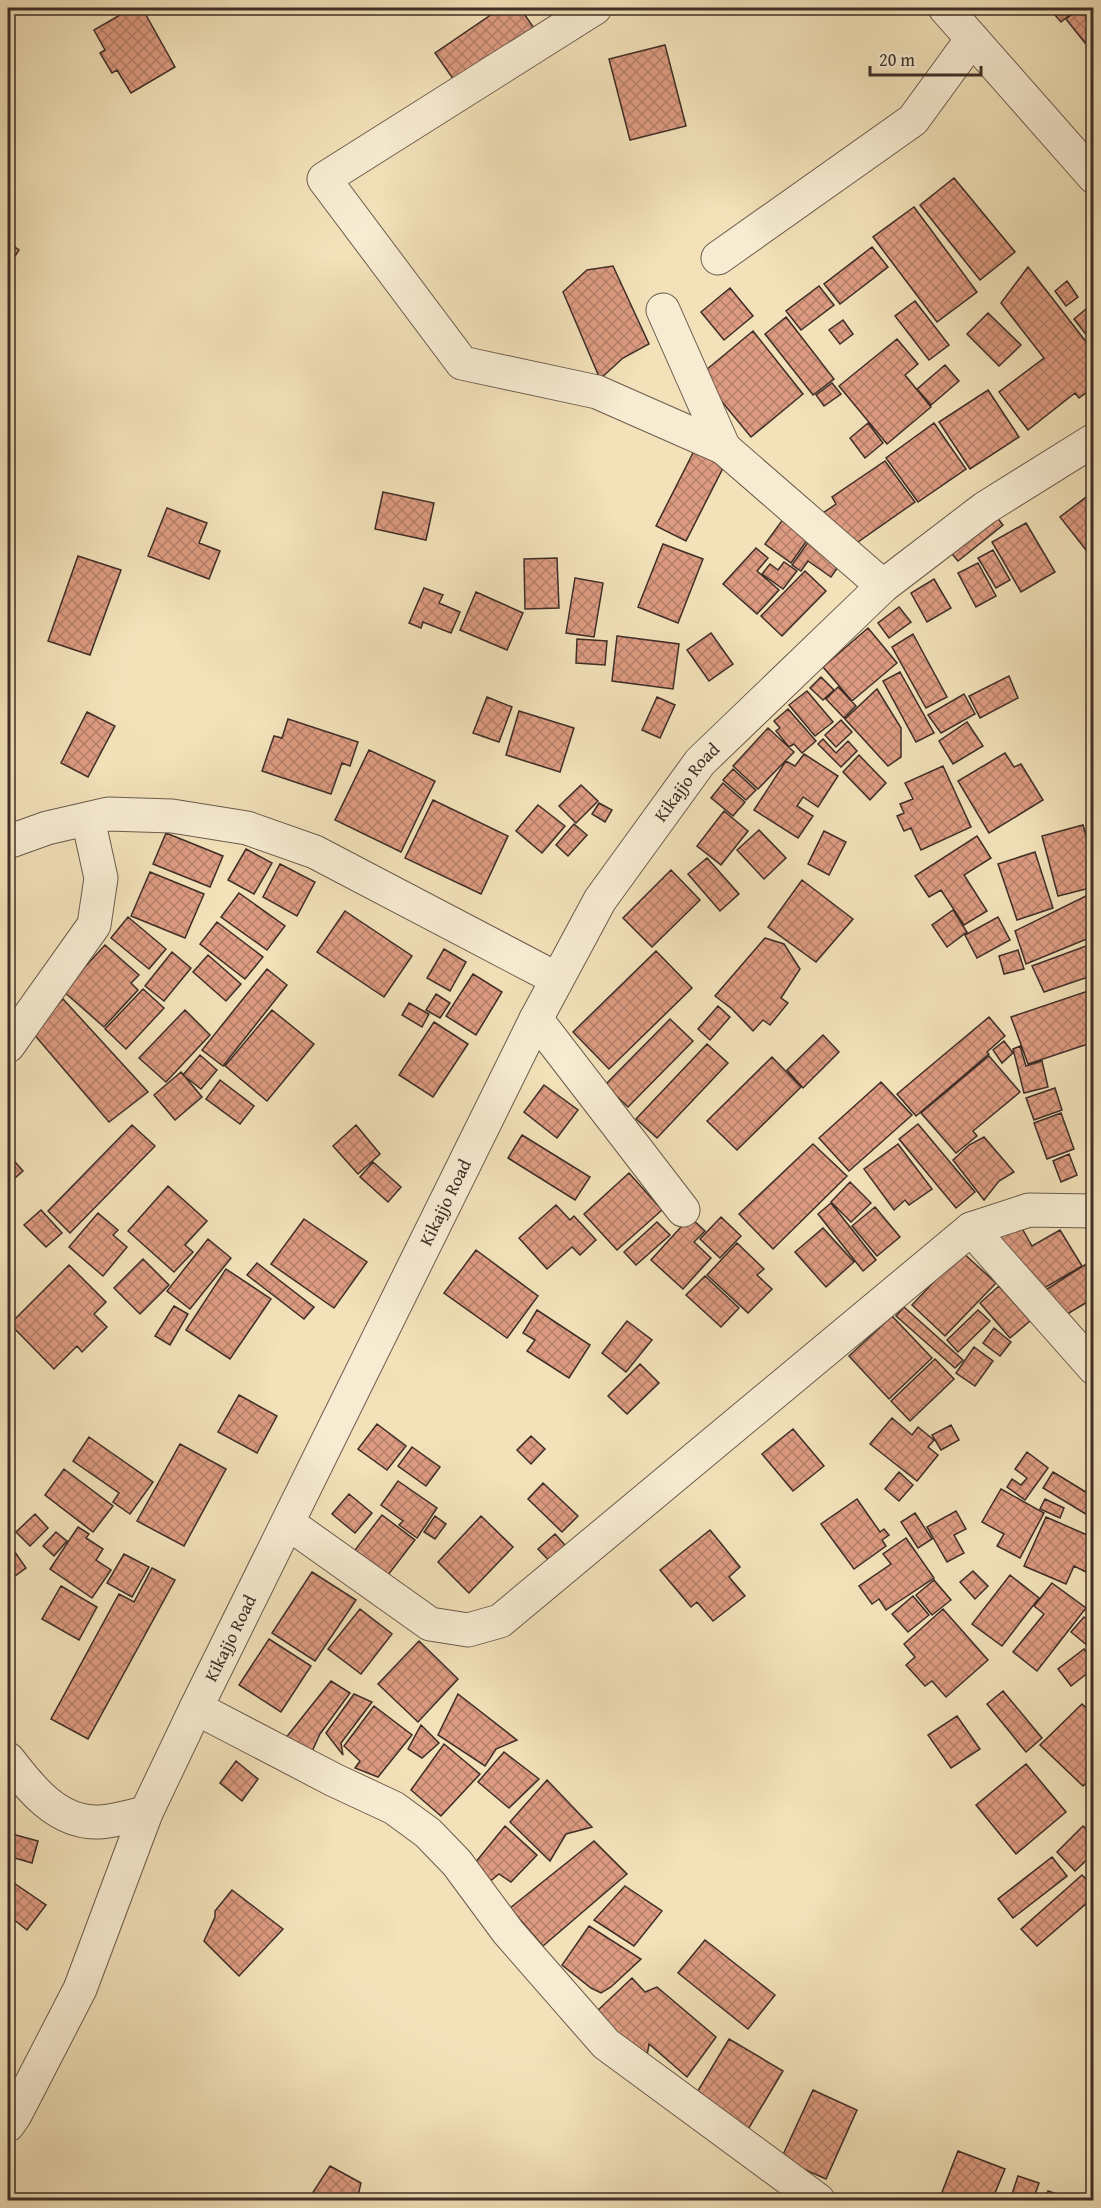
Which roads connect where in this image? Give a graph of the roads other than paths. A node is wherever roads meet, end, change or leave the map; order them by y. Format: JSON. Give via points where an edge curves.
{"nodes":[{"id":1,"x":595,"y":8,"type":"edge"},
{"id":2,"x":945,"y":8,"type":"edge"},
{"id":3,"x":972,"y":39,"type":"junction"},
{"id":4,"x":1094,"y":177,"type":"edge"},
{"id":5,"x":718,"y":258,"type":"dead end"},
{"id":6,"x":663,"y":310,"type":"dead end"},
{"id":7,"x":1094,"y":440,"type":"edge"},
{"id":8,"x":724,"y":448,"type":"junction"},
{"id":9,"x":883,"y":586,"type":"junction"},
{"id":10,"x":88,"y":819,"type":"junction"},
{"id":11,"x":8,"y":842,"type":"edge"},
{"id":12,"x":557,"y":979,"type":"junction"},
{"id":13,"x":536,"y":1019,"type":"junction"},
{"id":14,"x":8,"y":1046,"type":"edge"},
{"id":15,"x":683,"y":1210,"type":"dead end"},
{"id":16,"x":1094,"y":1211,"type":"edge"},
{"id":17,"x":971,"y":1229,"type":"junction"},
{"id":18,"x":1094,"y":1368,"type":"edge"},
{"id":19,"x":288,"y":1523,"type":"junction"},
{"id":20,"x":196,"y":1708,"type":"junction"},
{"id":21,"x":8,"y":1759,"type":"edge"},
{"id":22,"x":146,"y":1813,"type":"junction"},
{"id":23,"x":8,"y":2125,"type":"edge"},
{"id":24,"x":818,"y":2200,"type":"edge"}],
"edges":[{"from":1,"to":8,"type":"street","via":[[324,179],[462,363],[597,392]]},
{"from":2,"to":3,"type":"street"},
{"from":3,"to":4,"type":"street"},
{"from":3,"to":5,"type":"street","via":[[913,120]]},
{"from":6,"to":8,"type":"street"},
{"from":7,"to":9,"type":"street","name":"Kikajjo Road","via":[[985,508]]},
{"from":8,"to":9,"type":"street"},
{"from":9,"to":12,"type":"street","name":"Kikajjo Road","via":[[700,762],[600,900]]},
{"from":10,"to":11,"type":"street"},
{"from":10,"to":12,"type":"street","via":[[108,814],[172,816],[247,828],[315,852]]},
{"from":10,"to":14,"type":"street","via":[[101,878],[94,925]]},
{"from":12,"to":13,"type":"street","name":"Kikajjo Road"},
{"from":13,"to":15,"type":"street"},
{"from":13,"to":19,"type":"street","name":"Kikajjo Road"},
{"from":16,"to":17,"type":"street","via":[[1029,1210]]},
{"from":17,"to":18,"type":"street"},
{"from":17,"to":19,"type":"street","via":[[500,1621],[468,1630],[430,1624]]},
{"from":19,"to":20,"type":"street","name":"Kikajjo Road"},
{"from":20,"to":22,"type":"street","name":"Kikajjo Road"},
{"from":20,"to":24,"type":"street","via":[[394,1808],[428,1833],[606,2044]]},
{"from":21,"to":22,"type":"street","via":[[40,1797],[70,1819],[99,1822]]},
{"from":22,"to":23,"type":"street","name":"Kikajjo Road","via":[[80,1989]]}]}
